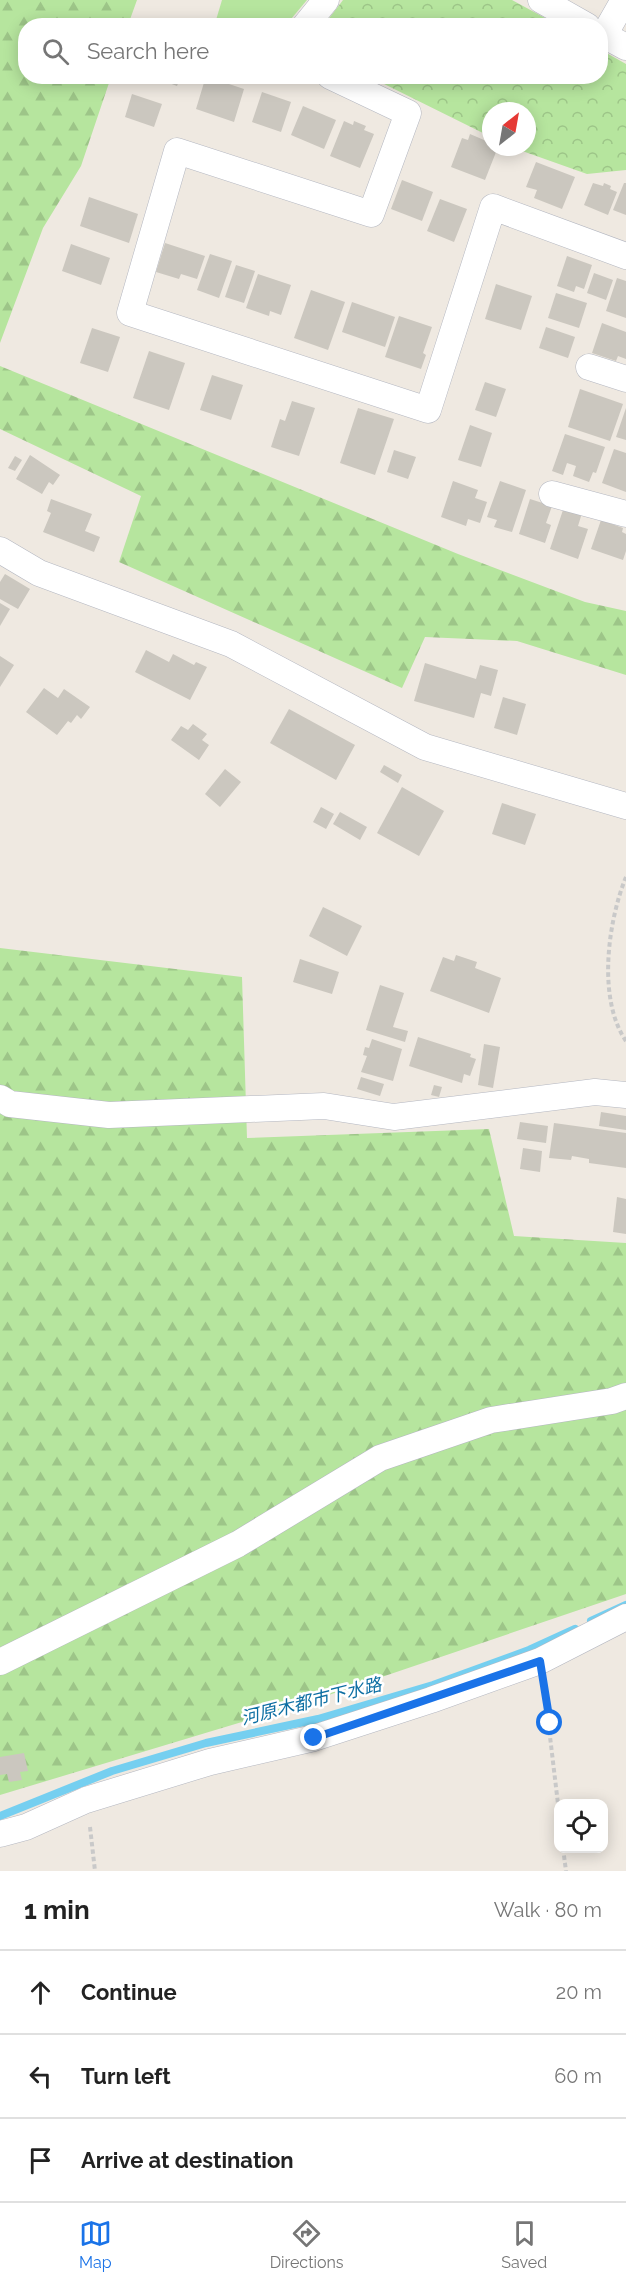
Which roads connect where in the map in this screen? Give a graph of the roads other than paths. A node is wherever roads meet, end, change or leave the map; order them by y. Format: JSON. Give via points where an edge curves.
{"nodes":[{"id":1,"x":326,"y":0,"type":"edge"},
{"id":2,"x":541,"y":0,"type":"edge"},
{"id":3,"x":624,"y":0,"type":"edge"},
{"id":4,"x":311,"y":18,"type":"edge"},
{"id":5,"x":574,"y":18,"type":"edge"},
{"id":6,"x":608,"y":18,"type":"edge"},
{"id":7,"x":608,"y":37,"type":"edge"},
{"id":8,"x":626,"y":47,"type":"edge"},
{"id":9,"x":347,"y":84,"type":"edge"},
{"id":10,"x":626,"y":255,"type":"edge"},
{"id":11,"x":589,"y":368,"type":"dead end"},
{"id":12,"x":626,"y":379,"type":"edge"},
{"id":13,"x":552,"y":494,"type":"dead end"},
{"id":14,"x":626,"y":514,"type":"edge"},
{"id":15,"x":0,"y":550,"type":"edge"},
{"id":16,"x":626,"y":806,"type":"edge"},
{"id":17,"x":626,"y":1095,"type":"edge"},
{"id":18,"x":0,"y":1098,"type":"edge"},
{"id":19,"x":626,"y":1396,"type":"edge"},
{"id":20,"x":626,"y":1617,"type":"edge"},
{"id":21,"x":0,"y":1662,"type":"edge"},
{"id":22,"x":0,"y":1834,"type":"edge"}],
"edges":[{"from":1,"to":4,"type":"street"},
{"from":2,"to":5,"type":"street"},
{"from":3,"to":6,"type":"street"},
{"from":7,"to":8,"type":"street"},
{"from":9,"to":10,"type":"street","via":[[408,113],[371,214],[177,151],[129,313],[428,410],[493,207]]},
{"from":11,"to":12,"type":"street"},
{"from":13,"to":14,"type":"street"},
{"from":15,"to":16,"type":"street","via":[[39,573],[231,644],[425,747]]},
{"from":17,"to":18,"type":"street","via":[[595,1092],[394,1117],[324,1106],[109,1115],[10,1104]]},
{"from":19,"to":21,"type":"street","via":[[491,1420],[380,1458],[238,1544]]},
{"from":20,"to":22,"type":"street","via":[[540,1661],[314,1738],[210,1762],[86,1800],[26,1827]]}]}
